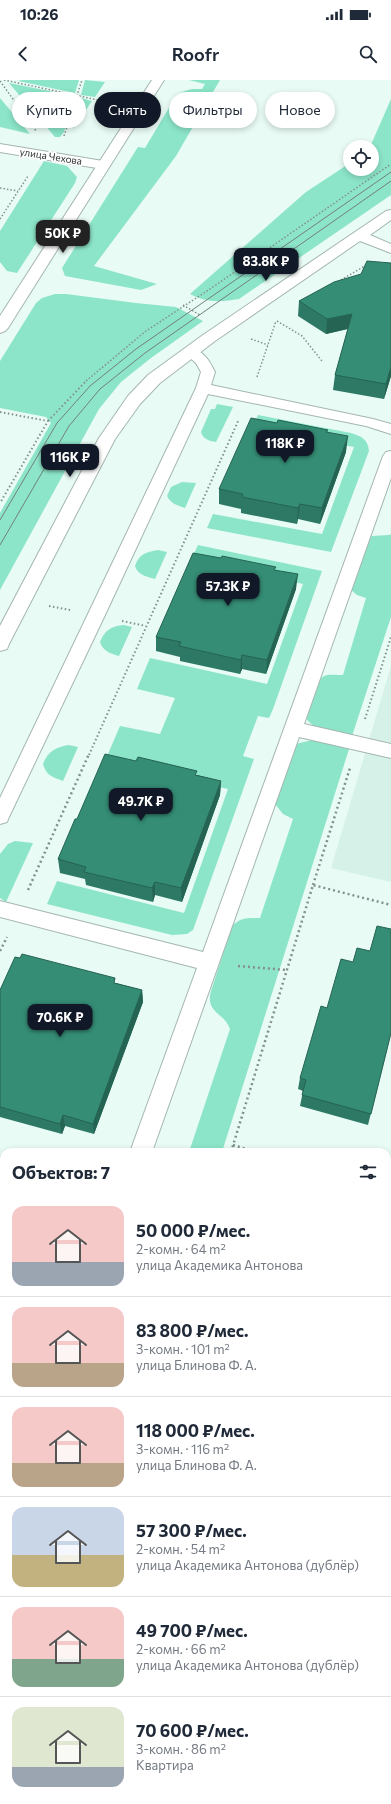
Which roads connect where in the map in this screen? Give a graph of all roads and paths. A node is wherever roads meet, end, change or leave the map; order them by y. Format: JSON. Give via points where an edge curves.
{"nodes":[{"id":1,"x":4,"y":80,"type":"edge"},
{"id":2,"x":82,"y":80,"type":"edge"},
{"id":3,"x":158,"y":80,"type":"edge"},
{"id":4,"x":63,"y":92,"type":"edge"},
{"id":5,"x":79,"y":92,"type":"edge"},
{"id":6,"x":68,"y":128,"type":"edge"},
{"id":7,"x":63,"y":139,"type":"dead end"},
{"id":8,"x":0,"y":148,"type":"edge"},
{"id":9,"x":391,"y":164,"type":"edge"},
{"id":10,"x":103,"y":165,"type":"junction"},
{"id":11,"x":0,"y":188,"type":"edge"},
{"id":12,"x":18,"y":191,"type":"dead end"},
{"id":13,"x":391,"y":214,"type":"edge"},
{"id":14,"x":360,"y":236,"type":"junction"},
{"id":15,"x":390,"y":249,"type":"edge"},
{"id":16,"x":335,"y":284,"type":"edge"},
{"id":17,"x":283,"y":317,"type":"dead end"},
{"id":18,"x":276,"y":321,"type":"junction"},
{"id":19,"x":0,"y":328,"type":"edge"},
{"id":20,"x":190,"y":352,"type":"junction"},
{"id":21,"x":322,"y":361,"type":"dead end"},
{"id":22,"x":203,"y":388,"type":"junction"},
{"id":23,"x":248,"y":398,"type":"junction"},
{"id":24,"x":0,"y":412,"type":"edge"},
{"id":25,"x":48,"y":421,"type":"junction"},
{"id":26,"x":391,"y":429,"type":"edge"},
{"id":27,"x":391,"y":456,"type":"edge"},
{"id":28,"x":0,"y":503,"type":"edge"},
{"id":29,"x":0,"y":644,"type":"edge"},
{"id":30,"x":292,"y":728,"type":"junction"},
{"id":31,"x":391,"y":751,"type":"edge"},
{"id":32,"x":0,"y":816,"type":"edge"},
{"id":33,"x":391,"y":905,"type":"edge"},
{"id":34,"x":8,"y":911,"type":"edge"},
{"id":35,"x":210,"y":963,"type":"junction"},
{"id":36,"x":288,"y":970,"type":"junction"},
{"id":37,"x":233,"y":1145,"type":"junction"},
{"id":38,"x":142,"y":1148,"type":"edge"},
{"id":39,"x":232,"y":1148,"type":"edge"},
{"id":40,"x":243,"y":1148,"type":"edge"}],
"edges":[{"from":1,"to":4,"type":"path"},
{"from":2,"to":5,"type":"path"},
{"from":3,"to":10,"type":"street"},
{"from":6,"to":7,"type":"path"},
{"from":8,"to":10,"type":"street","name":"улица Чехова"},
{"from":9,"to":25,"type":"path","via":[[220,283],[143,333],[104,364]]},
{"from":10,"to":19,"type":"street"},
{"from":11,"to":12,"type":"path"},
{"from":13,"to":14,"type":"street"},
{"from":14,"to":15,"type":"street"},
{"from":14,"to":20,"type":"street"},
{"from":15,"to":16,"type":"path"},
{"from":17,"to":18,"type":"path"},
{"from":18,"to":21,"type":"path","via":[[302,336]]},
{"from":18,"to":23,"type":"path"},
{"from":20,"to":22,"type":"lane","via":[[202,360],[208,372]]},
{"from":20,"to":29,"type":"street","via":[[154,379],[134,400],[108,438]]},
{"from":22,"to":23,"type":"lane"},
{"from":22,"to":32,"type":"lane"},
{"from":23,"to":26,"type":"lane"},
{"from":23,"to":34,"type":"path"},
{"from":24,"to":25,"type":"path"},
{"from":25,"to":28,"type":"path"},
{"from":27,"to":30,"type":"lane"},
{"from":30,"to":31,"type":"lane"},
{"from":30,"to":35,"type":"lane"},
{"from":33,"to":36,"type":"path","via":[[313,886]]},
{"from":34,"to":35,"type":"lane"},
{"from":35,"to":36,"type":"path"},
{"from":35,"to":38,"type":"lane"},
{"from":36,"to":37,"type":"path"},
{"from":37,"to":39,"type":"path"},
{"from":37,"to":40,"type":"path"}]}
